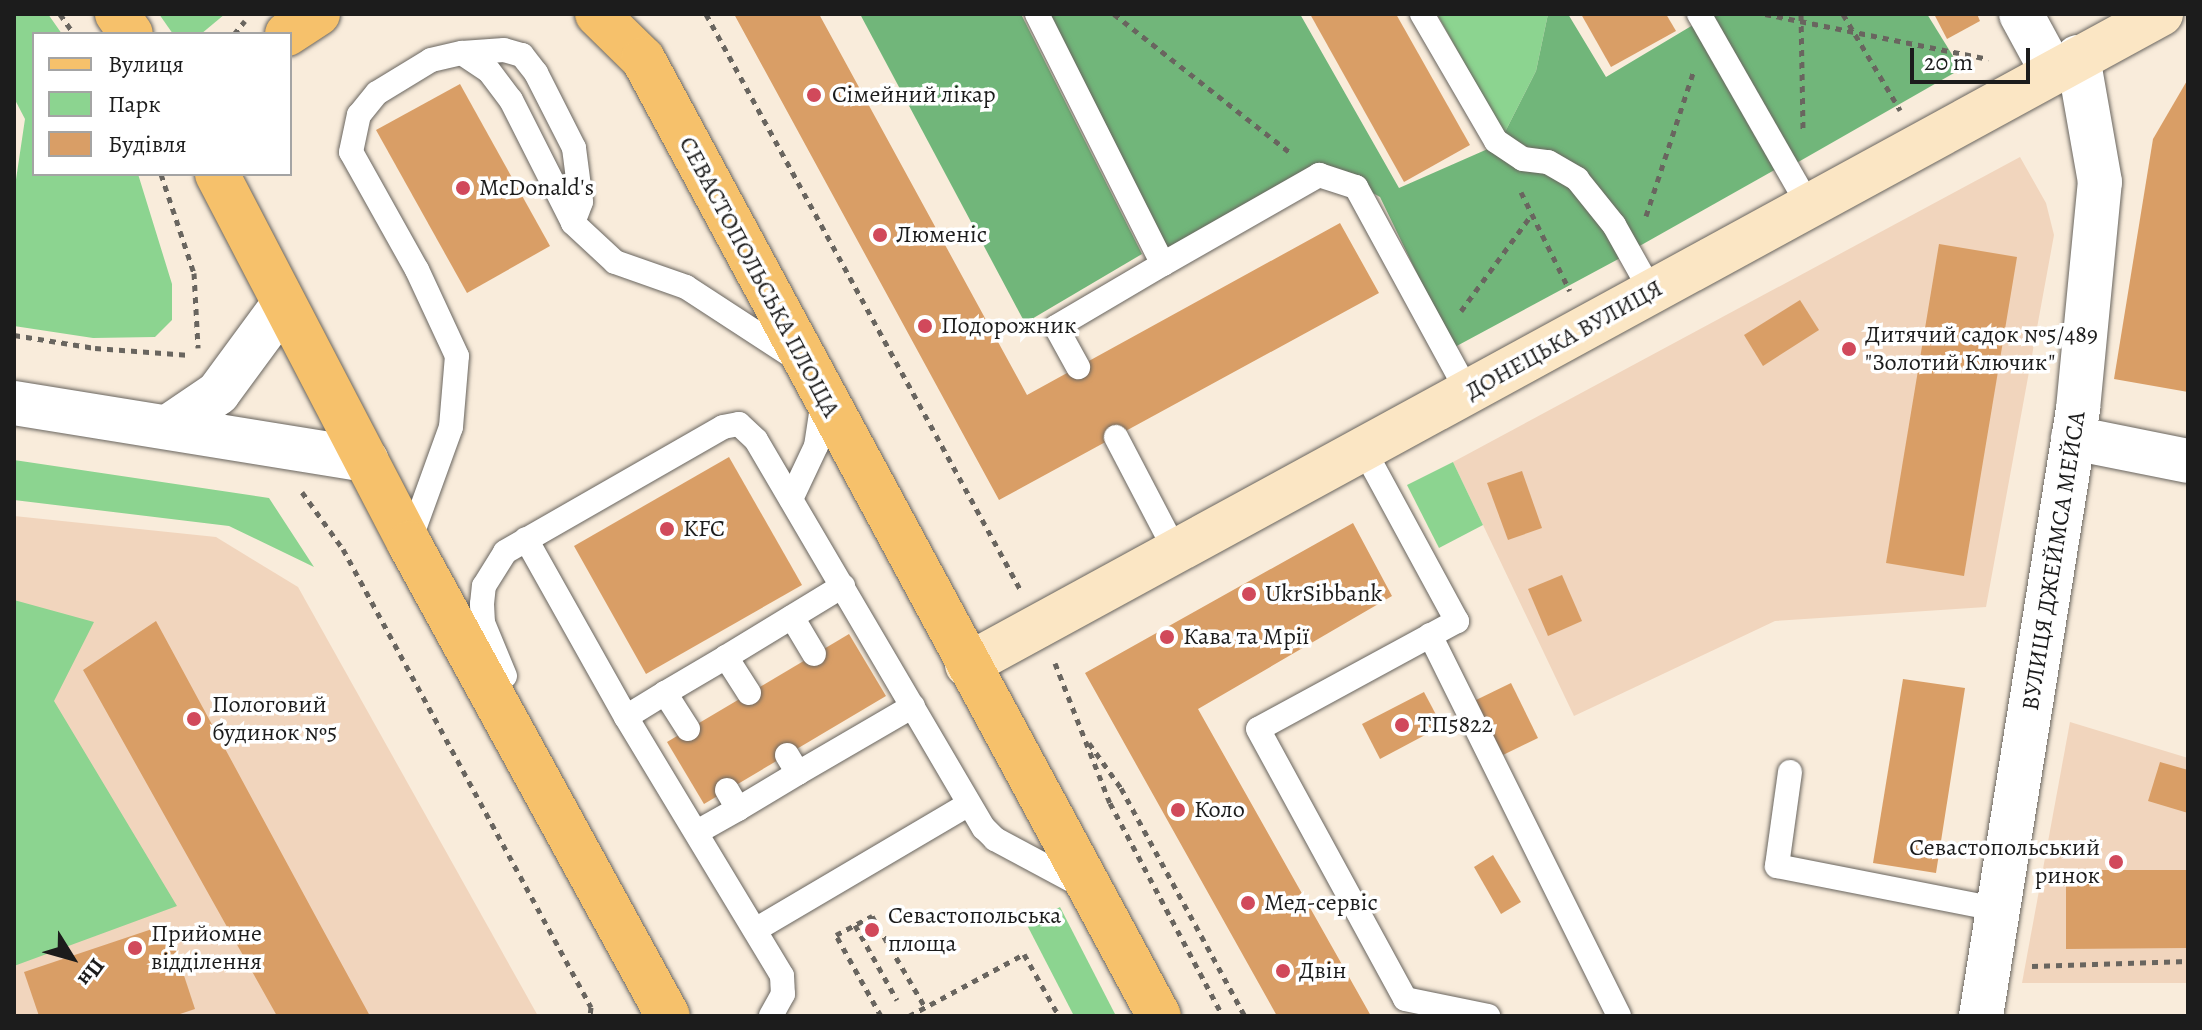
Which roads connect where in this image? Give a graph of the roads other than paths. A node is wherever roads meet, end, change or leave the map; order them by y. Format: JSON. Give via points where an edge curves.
{"nodes":[{"id":1,"x":117,"y":14,"type":"edge"},
{"id":2,"x":318,"y":14,"type":"edge"},
{"id":3,"x":597,"y":14,"type":"edge"},
{"id":4,"x":620,"y":14,"type":"edge"},
{"id":5,"x":1037,"y":14,"type":"edge"},
{"id":6,"x":1422,"y":14,"type":"edge"},
{"id":7,"x":2021,"y":14,"type":"edge"},
{"id":8,"x":2161,"y":14,"type":"edge"},
{"id":9,"x":1703,"y":21,"type":"edge"},
{"id":10,"x":130,"y":32,"type":"edge"},
{"id":11,"x":290,"y":32,"type":"edge"},
{"id":12,"x":462,"y":53,"type":"junction"},
{"id":13,"x":643,"y":59,"type":"junction"},
{"id":14,"x":2065,"y":64,"type":"junction"},
{"id":15,"x":218,"y":176,"type":"edge"},
{"id":16,"x":1808,"y":204,"type":"junction"},
{"id":17,"x":573,"y":223,"type":"junction"},
{"id":18,"x":1163,"y":264,"type":"junction"},
{"id":19,"x":1642,"y":275,"type":"junction"},
{"id":20,"x":282,"y":306,"type":"junction"},
{"id":21,"x":1078,"y":367,"type":"dead end"},
{"id":22,"x":815,"y":382,"type":"junction"},
{"id":23,"x":1468,"y":392,"type":"junction"},
{"id":24,"x":14,"y":403,"type":"edge"},
{"id":25,"x":171,"y":425,"type":"junction"},
{"id":26,"x":1116,"y":437,"type":"dead end"},
{"id":27,"x":2073,"y":438,"type":"junction"},
{"id":28,"x":1364,"y":450,"type":"junction"},
{"id":29,"x":366,"y":460,"type":"junction"},
{"id":30,"x":2188,"y":461,"type":"edge"},
{"id":31,"x":791,"y":499,"type":"junction"},
{"id":32,"x":526,"y":539,"type":"junction"},
{"id":33,"x":409,"y":543,"type":"junction"},
{"id":34,"x":1176,"y":552,"type":"junction"},
{"id":35,"x":843,"y":586,"type":"junction"},
{"id":36,"x":792,"y":617,"type":"junction"},
{"id":37,"x":1430,"y":635,"type":"junction"},
{"id":38,"x":814,"y":654,"type":"dead end"},
{"id":39,"x":726,"y":657,"type":"junction"},
{"id":40,"x":967,"y":665,"type":"junction"},
{"id":41,"x":665,"y":693,"type":"junction"},
{"id":42,"x":749,"y":693,"type":"dead end"},
{"id":43,"x":913,"y":706,"type":"junction"},
{"id":44,"x":626,"y":717,"type":"junction"},
{"id":45,"x":688,"y":729,"type":"dead end"},
{"id":46,"x":523,"y":754,"type":"junction"},
{"id":47,"x":1790,"y":772,"type":"dead end"},
{"id":48,"x":969,"y":804,"type":"junction"},
{"id":49,"x":697,"y":832,"type":"junction"},
{"id":50,"x":600,"y":888,"type":"junction"},
{"id":51,"x":1095,"y":898,"type":"junction"},
{"id":52,"x":2001,"y":910,"type":"junction"},
{"id":53,"x":755,"y":930,"type":"junction"},
{"id":54,"x":1156,"y":1005,"type":"edge"},
{"id":55,"x":634,"y":1016,"type":"edge"},
{"id":56,"x":668,"y":1016,"type":"edge"},
{"id":57,"x":771,"y":1016,"type":"edge"},
{"id":58,"x":1488,"y":1016,"type":"edge"},
{"id":59,"x":1619,"y":1016,"type":"edge"},
{"id":60,"x":1981,"y":1016,"type":"edge"}],
"edges":[{"from":1,"to":10,"type":"main road"},
{"from":2,"to":11,"type":"main road"},
{"from":3,"to":13,"type":"main road","name":"СЕВАСТОПОЛЬСЬКА ПЛОЩА"},
{"from":4,"to":13,"type":"main road"},
{"from":5,"to":18,"type":"lane"},
{"from":6,"to":19,"type":"lane","via":[[1496,141],[1523,159],[1548,162],[1577,179],[1614,225]]},
{"from":7,"to":14,"type":"street","name":"ВУЛИЦЯ ДЖЕЙМСА МЕЙСА"},
{"from":8,"to":14,"type":"street","name":"ДОНЕЦЬКА ВУЛИЦЯ"},
{"from":9,"to":16,"type":"lane"},
{"from":12,"to":17,"type":"lane","via":[[489,71],[511,100]]},
{"from":12,"to":17,"type":"lane","via":[[513,53],[536,73],[574,148],[581,202]]},
{"from":12,"to":33,"type":"lane","via":[[431,60],[377,93],[359,115],[351,152],[417,270],[457,356],[451,427]]},
{"from":13,"to":22,"type":"main road","name":"СЕВАСТОПОЛЬСЬКА ПЛОЩА"},
{"from":14,"to":16,"type":"street","name":"ДОНЕЦЬКА ВУЛИЦЯ"},
{"from":14,"to":27,"type":"street","name":"ВУЛИЦЯ ДЖЕЙМСА МЕЙСА","via":[[2100,182]]},
{"from":15,"to":20,"type":"main road"},
{"from":16,"to":19,"type":"street","name":"ДОНЕЦЬКА ВУЛИЦЯ"},
{"from":17,"to":22,"type":"lane","via":[[615,262],[686,287]]},
{"from":18,"to":21,"type":"lane","via":[[1056,327]]},
{"from":18,"to":23,"type":"lane","via":[[1319,175],[1356,187]]},
{"from":19,"to":23,"type":"street","name":"ДОНЕЦЬКА ВУЛИЦЯ"},
{"from":20,"to":25,"type":"street","via":[[212,399]]},
{"from":20,"to":29,"type":"main road"},
{"from":22,"to":31,"type":"lane","via":[[816,446]]},
{"from":22,"to":40,"type":"main road","name":"СЕВАСТОПОЛЬСЬКА ПЛОЩА"},
{"from":23,"to":28,"type":"street","name":"ДОНЕЦЬКА ВУЛИЦЯ"},
{"from":24,"to":25,"type":"street"},
{"from":25,"to":29,"type":"street"},
{"from":26,"to":34,"type":"lane"},
{"from":27,"to":30,"type":"street"},
{"from":27,"to":52,"type":"street","name":"ВУЛИЦЯ ДЖЕЙМСА МЕЙСА"},
{"from":28,"to":34,"type":"street","name":"ДОНЕЦЬКА ВУЛИЦЯ"},
{"from":28,"to":37,"type":"lane","via":[[1457,621]]},
{"from":29,"to":33,"type":"main road"},
{"from":31,"to":32,"type":"lane","via":[[756,440],[739,424],[723,427]]},
{"from":31,"to":35,"type":"lane"},
{"from":32,"to":44,"type":"lane"},
{"from":32,"to":46,"type":"lane","via":[[505,552],[482,604],[491,646],[520,708]]},
{"from":33,"to":46,"type":"main road"},
{"from":34,"to":40,"type":"street","name":"ДОНЕЦЬКА ВУЛИЦЯ"},
{"from":35,"to":36,"type":"lane"},
{"from":35,"to":43,"type":"lane"},
{"from":36,"to":38,"type":"lane"},
{"from":36,"to":39,"type":"lane"},
{"from":37,"to":58,"type":"lane","via":[[1258,729],[1405,999]]},
{"from":37,"to":59,"type":"lane"},
{"from":39,"to":41,"type":"lane"},
{"from":39,"to":42,"type":"lane"},
{"from":40,"to":51,"type":"main road","name":"СЕВАСТОПОЛЬСЬКА ПЛОЩА"},
{"from":41,"to":44,"type":"lane"},
{"from":41,"to":45,"type":"lane"},
{"from":43,"to":48,"type":"lane"},
{"from":43,"to":49,"type":"lane","via":[[857,725],[732,799]]},
{"from":44,"to":49,"type":"lane"},
{"from":46,"to":50,"type":"main road"},
{"from":47,"to":52,"type":"lane","via":[[1777,866]]},
{"from":48,"to":51,"type":"lane","via":[[995,839],[1056,867]]},
{"from":48,"to":53,"type":"lane"},
{"from":49,"to":53,"type":"lane"},
{"from":50,"to":55,"type":"main road"},
{"from":50,"to":56,"type":"main road"},
{"from":51,"to":54,"type":"main road","name":"СЕВАСТОПОЛЬСЬКА ПЛОЩА"},
{"from":52,"to":60,"type":"street","name":"ВУЛИЦЯ ДЖЕЙМСА МЕЙСА"},
{"from":53,"to":57,"type":"lane","via":[[782,976],[783,994]]}]}
